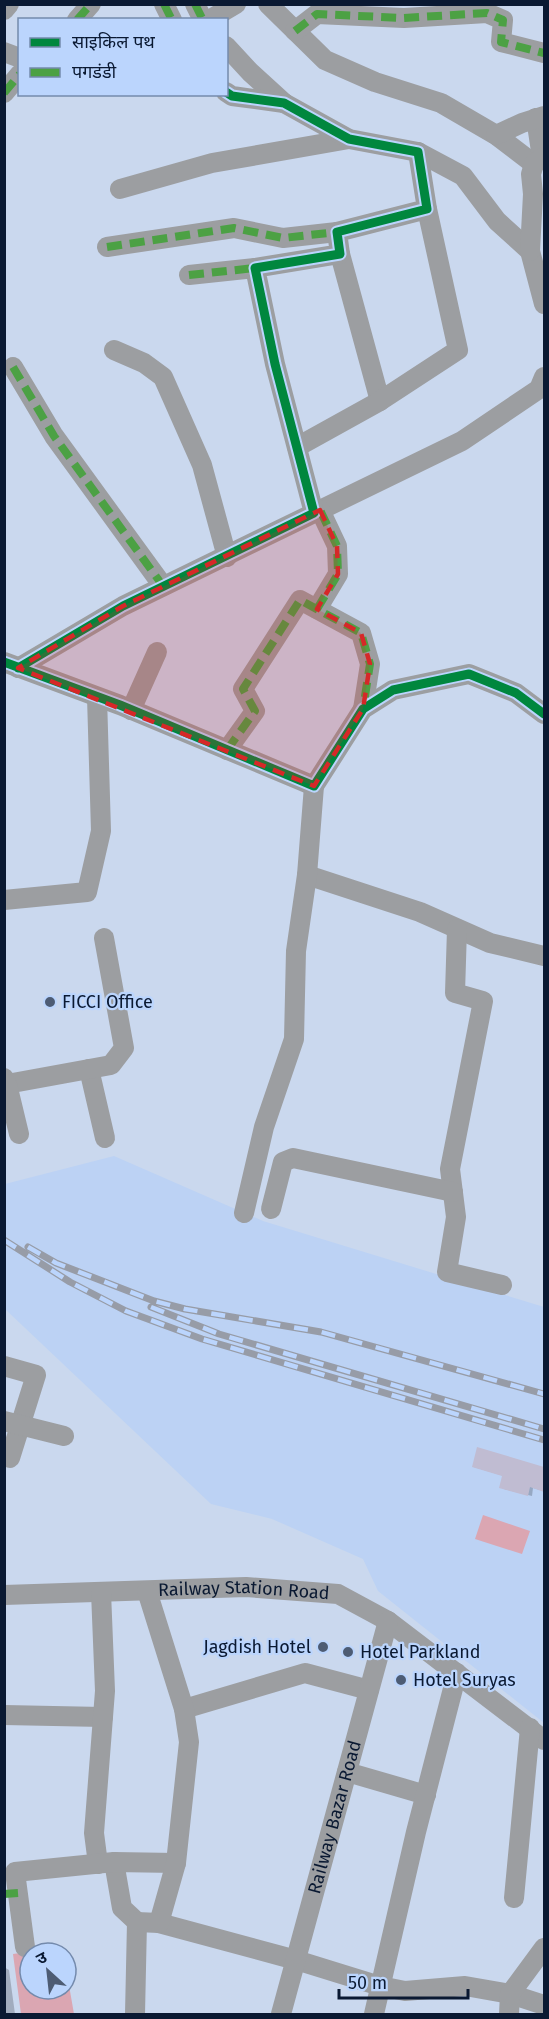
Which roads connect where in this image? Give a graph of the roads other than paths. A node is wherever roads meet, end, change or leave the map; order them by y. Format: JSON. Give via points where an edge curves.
{"nodes":[{"id":1,"x":9,"y":4,"type":"edge"},
{"id":2,"x":91,"y":4,"type":"edge"},
{"id":3,"x":164,"y":4,"type":"edge"},
{"id":4,"x":195,"y":4,"type":"edge"},
{"id":5,"x":236,"y":4,"type":"edge"},
{"id":6,"x":268,"y":4,"type":"edge"},
{"id":7,"x":469,"y":9,"type":"edge"},
{"id":8,"x":4,"y":10,"type":"edge"},
{"id":9,"x":392,"y":11,"type":"edge"},
{"id":10,"x":78,"y":18,"type":"edge"},
{"id":11,"x":171,"y":18,"type":"edge"},
{"id":12,"x":202,"y":18,"type":"edge"},
{"id":13,"x":212,"y":18,"type":"edge"},
{"id":14,"x":295,"y":31,"type":"junction"},
{"id":15,"x":228,"y":48,"type":"edge"},
{"id":16,"x":544,"y":53,"type":"edge"},
{"id":17,"x":18,"y":76,"type":"edge"},
{"id":18,"x":4,"y":93,"type":"edge"},
{"id":19,"x":228,"y":93,"type":"edge"},
{"id":20,"x":284,"y":103,"type":"junction"},
{"id":21,"x":540,"y":117,"type":"edge"},
{"id":22,"x":496,"y":135,"type":"junction"},
{"id":23,"x":349,"y":139,"type":"junction"},
{"id":24,"x":418,"y":152,"type":"junction"},
{"id":25,"x":540,"y":160,"type":"edge"},
{"id":26,"x":120,"y":189,"type":"dead end"},
{"id":27,"x":428,"y":209,"type":"junction"},
{"id":28,"x":337,"y":232,"type":"junction"},
{"id":29,"x":107,"y":247,"type":"dead end"},
{"id":30,"x":530,"y":250,"type":"junction"},
{"id":31,"x":340,"y":254,"type":"junction"},
{"id":32,"x":255,"y":268,"type":"junction"},
{"id":33,"x":189,"y":275,"type":"dead end"},
{"id":34,"x":544,"y":304,"type":"edge"},
{"id":35,"x":114,"y":350,"type":"dead end"},
{"id":36,"x":13,"y":367,"type":"dead end"},
{"id":37,"x":544,"y":377,"type":"edge"},
{"id":38,"x":380,"y":401,"type":"junction"},
{"id":39,"x":297,"y":447,"type":"junction"},
{"id":40,"x":317,"y":511,"type":"junction"},
{"id":41,"x":227,"y":557,"type":"junction"},
{"id":42,"x":163,"y":586,"type":"junction"},
{"id":43,"x":317,"y":609,"type":"junction"},
{"id":44,"x":157,"y":652,"type":"dead end"},
{"id":45,"x":11,"y":665,"type":"edge"},
{"id":46,"x":97,"y":697,"type":"junction"},
{"id":47,"x":363,"y":709,"type":"junction"},
{"id":48,"x":131,"y":710,"type":"junction"},
{"id":49,"x":544,"y":714,"type":"edge"},
{"id":50,"x":227,"y":750,"type":"junction"},
{"id":51,"x":314,"y":786,"type":"junction"},
{"id":52,"x":307,"y":875,"type":"junction"},
{"id":53,"x":4,"y":900,"type":"edge"},
{"id":54,"x":457,"y":929,"type":"junction"},
{"id":55,"x":104,"y":938,"type":"dead end"},
{"id":56,"x":544,"y":956,"type":"edge"},
{"id":57,"x":89,"y":1069,"type":"junction"},
{"id":58,"x":6,"y":1081,"type":"edge"},
{"id":59,"x":19,"y":1134,"type":"dead end"},
{"id":60,"x":105,"y":1138,"type":"dead end"},
{"id":61,"x":453,"y":1192,"type":"junction"},
{"id":62,"x":271,"y":1209,"type":"dead end"},
{"id":63,"x":244,"y":1213,"type":"dead end"},
{"id":64,"x":502,"y":1285,"type":"dead end"},
{"id":65,"x":4,"y":1366,"type":"edge"},
{"id":66,"x":12,"y":1423,"type":"edge"},
{"id":67,"x":64,"y":1436,"type":"dead end"},
{"id":68,"x":10,"y":1458,"type":"dead end"},
{"id":69,"x":147,"y":1591,"type":"junction"},
{"id":70,"x":101,"y":1592,"type":"junction"},
{"id":71,"x":4,"y":1595,"type":"edge"},
{"id":72,"x":388,"y":1621,"type":"junction"},
{"id":73,"x":458,"y":1672,"type":"junction"},
{"id":74,"x":369,"y":1690,"type":"junction"},
{"id":75,"x":184,"y":1709,"type":"junction"},
{"id":76,"x":4,"y":1715,"type":"edge"},
{"id":77,"x":103,"y":1717,"type":"junction"},
{"id":78,"x":537,"y":1734,"type":"edge"},
{"id":79,"x":347,"y":1772,"type":"junction"},
{"id":80,"x":426,"y":1795,"type":"junction"},
{"id":81,"x":106,"y":1863,"type":"junction"},
{"id":82,"x":176,"y":1863,"type":"junction"},
{"id":83,"x":514,"y":1898,"type":"dead end"},
{"id":84,"x":137,"y":1922,"type":"junction"},
{"id":85,"x":159,"y":1923,"type":"junction"},
{"id":86,"x":24,"y":1941,"type":"edge"},
{"id":87,"x":544,"y":1948,"type":"edge"},
{"id":88,"x":296,"y":1960,"type":"junction"},
{"id":89,"x":380,"y":1986,"type":"junction"},
{"id":90,"x":510,"y":1994,"type":"junction"},
{"id":91,"x":544,"y":2005,"type":"edge"},
{"id":92,"x":135,"y":2014,"type":"edge"},
{"id":93,"x":281,"y":2014,"type":"edge"},
{"id":94,"x":374,"y":2014,"type":"edge"},
{"id":95,"x":509,"y":2014,"type":"edge"}],
"edges":[{"from":1,"to":8,"type":"street"},
{"from":2,"to":10,"type":"street"},
{"from":3,"to":11,"type":"street"},
{"from":4,"to":12,"type":"street"},
{"from":5,"to":13,"type":"street"},
{"from":6,"to":14,"type":"street"},
{"from":7,"to":9,"type":"street"},
{"from":7,"to":16,"type":"street","via":[[503,20],[501,42]]},
{"from":9,"to":14,"type":"street","via":[[317,14]]},
{"from":14,"to":22,"type":"street","via":[[325,60],[375,82],[441,103]]},
{"from":15,"to":20,"type":"street"},
{"from":17,"to":18,"type":"street"},
{"from":19,"to":20,"type":"street"},
{"from":20,"to":23,"type":"street"},
{"from":21,"to":22,"type":"street"},
{"from":21,"to":25,"type":"street"},
{"from":22,"to":25,"type":"street"},
{"from":23,"to":24,"type":"street"},
{"from":23,"to":26,"type":"street","via":[[212,163]]},
{"from":24,"to":27,"type":"street"},
{"from":24,"to":30,"type":"street","via":[[463,176],[497,221]]},
{"from":25,"to":30,"type":"street","via":[[531,174]]},
{"from":27,"to":28,"type":"street"},
{"from":27,"to":38,"type":"street","via":[[458,350]]},
{"from":28,"to":29,"type":"street","via":[[283,238],[234,228]]},
{"from":28,"to":31,"type":"street"},
{"from":30,"to":34,"type":"street"},
{"from":31,"to":32,"type":"street"},
{"from":31,"to":38,"type":"street"},
{"from":32,"to":33,"type":"street"},
{"from":32,"to":39,"type":"street"},
{"from":35,"to":41,"type":"street","via":[[144,363],[163,377],[202,465]]},
{"from":36,"to":42,"type":"street","via":[[54,436]]},
{"from":37,"to":40,"type":"street","via":[[539,389],[462,441]]},
{"from":38,"to":39,"type":"street"},
{"from":39,"to":40,"type":"street"},
{"from":40,"to":41,"type":"street"},
{"from":40,"to":43,"type":"street","via":[[337,546],[338,574]]},
{"from":41,"to":42,"type":"street"},
{"from":42,"to":45,"type":"street"},
{"from":43,"to":47,"type":"street","via":[[361,633],[370,664]]},
{"from":43,"to":50,"type":"street","via":[[300,600],[243,689],[255,711]]},
{"from":44,"to":48,"type":"street"},
{"from":45,"to":46,"type":"street"},
{"from":46,"to":48,"type":"street"},
{"from":46,"to":53,"type":"street","via":[[101,831],[87,892]]},
{"from":47,"to":49,"type":"street","via":[[393,690],[469,674],[516,693]]},
{"from":47,"to":51,"type":"street"},
{"from":48,"to":50,"type":"street"},
{"from":50,"to":51,"type":"street"},
{"from":51,"to":52,"type":"street"},
{"from":52,"to":54,"type":"street","via":[[420,912]]},
{"from":52,"to":63,"type":"street","via":[[296,951],[294,1039],[264,1127]]},
{"from":54,"to":56,"type":"street","via":[[490,943]]},
{"from":54,"to":61,"type":"street","via":[[455,993],[483,1001],[450,1169]]},
{"from":55,"to":57,"type":"street","via":[[124,1048],[111,1065]]},
{"from":57,"to":58,"type":"street"},
{"from":57,"to":60,"type":"street"},
{"from":58,"to":59,"type":"street"},
{"from":61,"to":62,"type":"street","via":[[293,1158],[283,1162]]},
{"from":61,"to":64,"type":"street","via":[[456,1217],[447,1272]]},
{"from":65,"to":66,"type":"street","via":[[36,1375]]},
{"from":66,"to":67,"type":"street"},
{"from":66,"to":68,"type":"street"},
{"from":69,"to":70,"type":"street","name":"Railway Station Road"},
{"from":69,"to":72,"type":"street","name":"Railway Station Road","via":[[246,1587],[338,1594]]},
{"from":69,"to":75,"type":"street"},
{"from":70,"to":71,"type":"street","name":"Railway Station Road"},
{"from":70,"to":77,"type":"street"},
{"from":72,"to":73,"type":"street","name":"Railway Station Road"},
{"from":72,"to":74,"type":"street","name":"Railway Bazar Road"},
{"from":73,"to":78,"type":"street","name":"Railway Station Road"},
{"from":73,"to":80,"type":"street"},
{"from":74,"to":75,"type":"street","via":[[305,1673]]},
{"from":74,"to":79,"type":"street","name":"Railway Bazar Road"},
{"from":75,"to":82,"type":"street","via":[[189,1742]]},
{"from":76,"to":77,"type":"street"},
{"from":77,"to":81,"type":"street","via":[[94,1833]]},
{"from":78,"to":83,"type":"street"},
{"from":79,"to":80,"type":"street"},
{"from":79,"to":88,"type":"street","name":"Railway Bazar Road"},
{"from":80,"to":89,"type":"street"},
{"from":81,"to":82,"type":"street"},
{"from":81,"to":84,"type":"street","via":[[122,1908]]},
{"from":81,"to":86,"type":"street","via":[[15,1872]]},
{"from":82,"to":85,"type":"street"},
{"from":84,"to":85,"type":"street"},
{"from":84,"to":92,"type":"street"},
{"from":85,"to":88,"type":"street"},
{"from":87,"to":90,"type":"street"},
{"from":88,"to":89,"type":"street"},
{"from":88,"to":93,"type":"street","name":"Railway Bazar Road"},
{"from":89,"to":90,"type":"street","via":[[405,1991],[465,1986]]},
{"from":89,"to":94,"type":"street"},
{"from":90,"to":91,"type":"street"},
{"from":90,"to":95,"type":"street"}]}
